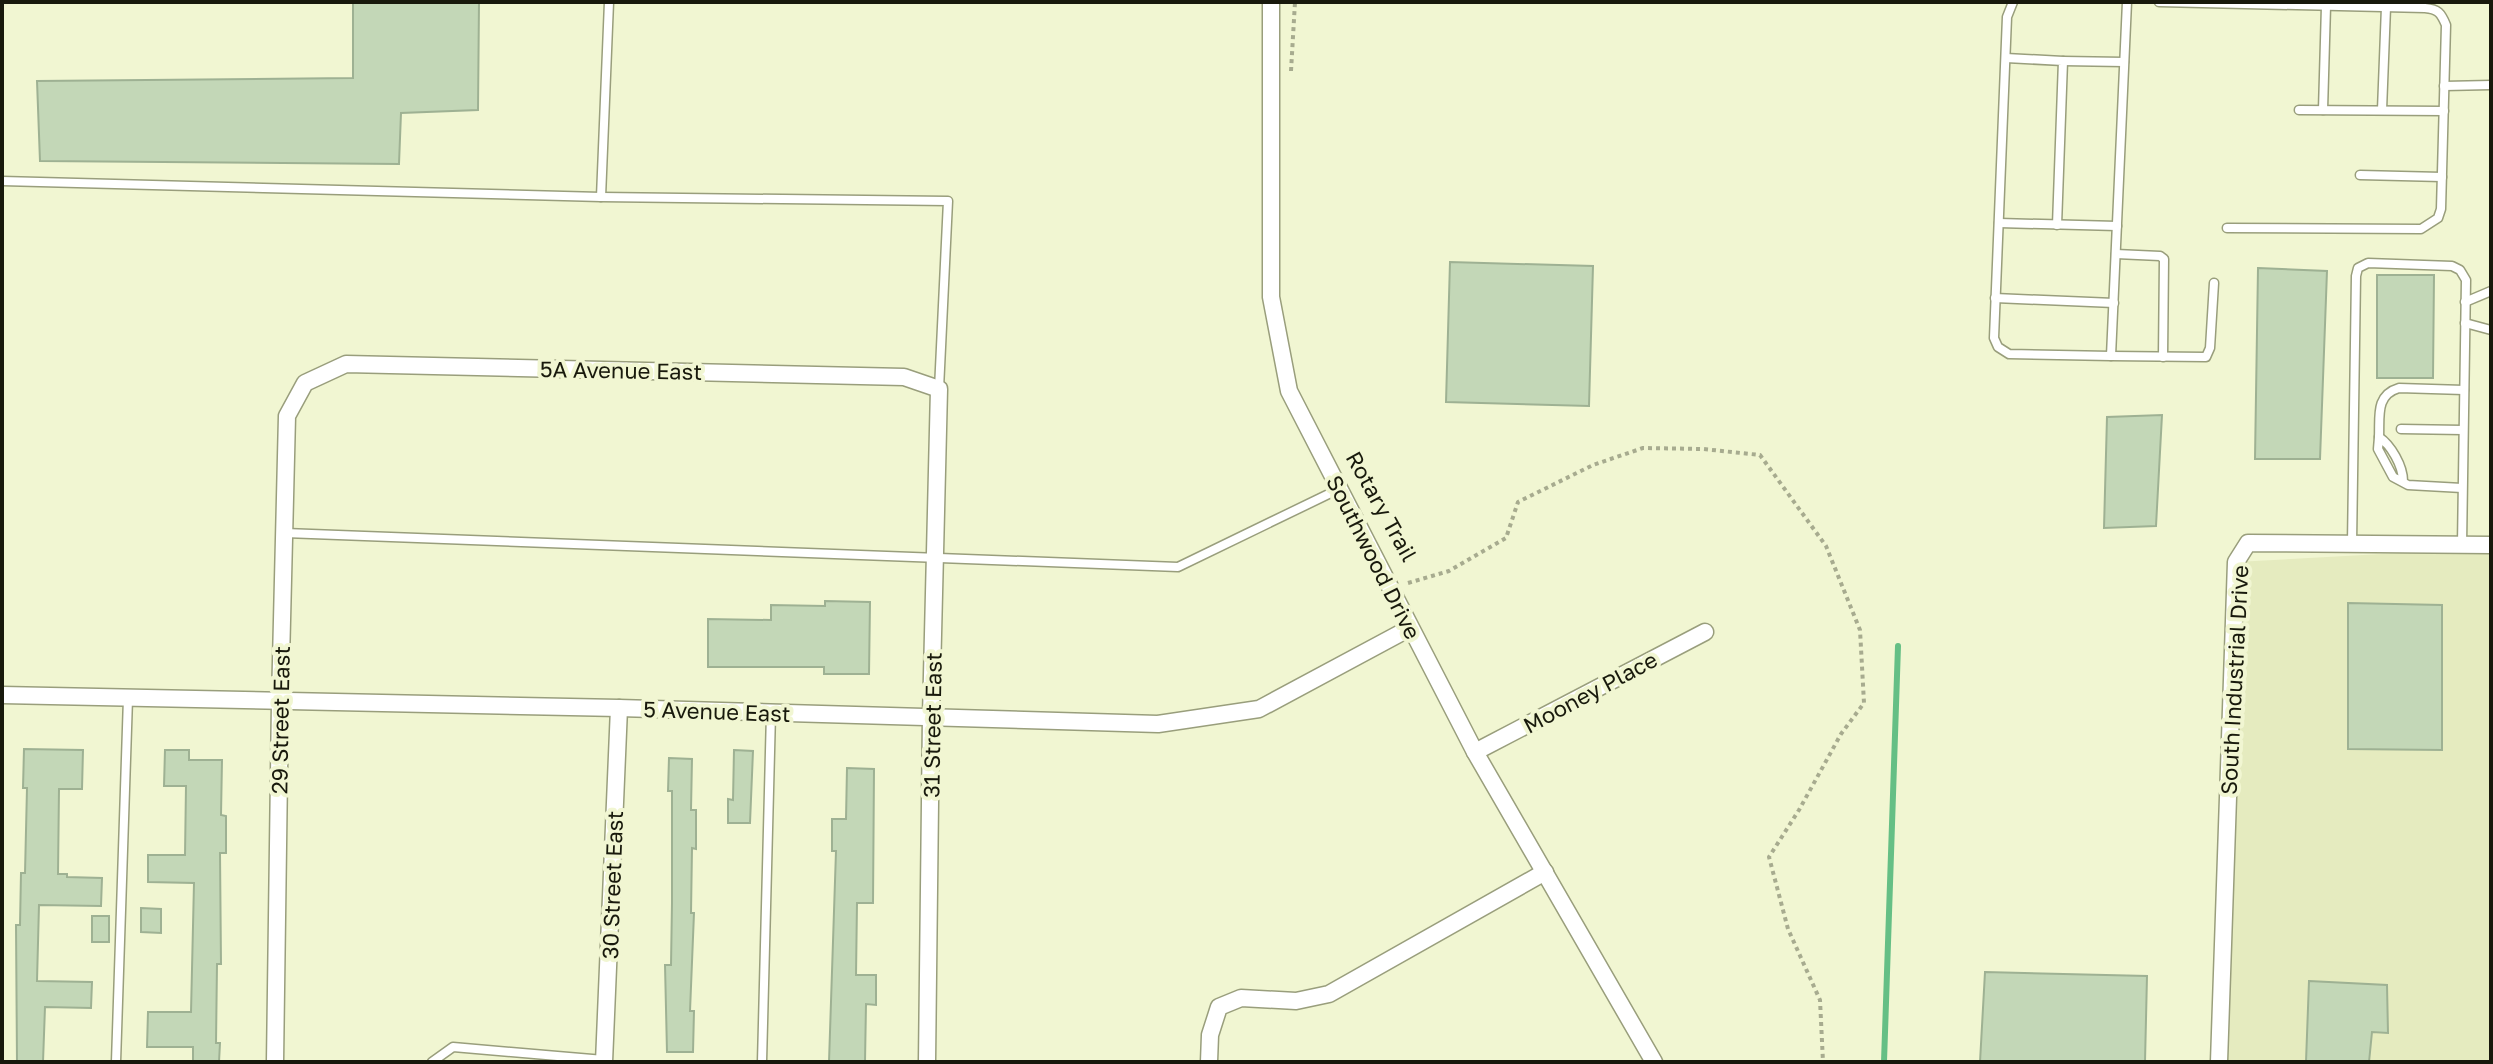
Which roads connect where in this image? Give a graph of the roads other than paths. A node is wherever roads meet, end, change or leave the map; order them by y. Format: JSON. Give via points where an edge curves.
{"nodes":[{"id":1,"x":609,"y":2,"type":"edge"},
{"id":2,"x":1271,"y":2,"type":"edge"},
{"id":3,"x":2013,"y":2,"type":"edge"},
{"id":4,"x":2127,"y":2,"type":"edge"},
{"id":5,"x":2159,"y":2,"type":"edge"},
{"id":6,"x":2326,"y":6,"type":"junction"},
{"id":7,"x":2386,"y":7,"type":"junction"},
{"id":8,"x":2006,"y":58,"type":"junction"},
{"id":9,"x":2063,"y":61,"type":"junction"},
{"id":10,"x":2124,"y":62,"type":"junction"},
{"id":11,"x":2491,"y":85,"type":"edge"},
{"id":12,"x":2444,"y":86,"type":"junction"},
{"id":13,"x":2299,"y":110,"type":"dead end"},
{"id":14,"x":2323,"y":110,"type":"junction"},
{"id":15,"x":2382,"y":110,"type":"junction"},
{"id":16,"x":2444,"y":111,"type":"junction"},
{"id":17,"x":2360,"y":175,"type":"dead end"},
{"id":18,"x":2442,"y":177,"type":"junction"},
{"id":19,"x":2,"y":181,"type":"edge"},
{"id":20,"x":601,"y":197,"type":"junction"},
{"id":21,"x":1999,"y":223,"type":"junction"},
{"id":22,"x":2057,"y":225,"type":"junction"},
{"id":23,"x":2117,"y":226,"type":"junction"},
{"id":24,"x":2227,"y":228,"type":"dead end"},
{"id":25,"x":2116,"y":254,"type":"junction"},
{"id":26,"x":2214,"y":283,"type":"dead end"},
{"id":27,"x":2491,"y":291,"type":"edge"},
{"id":28,"x":1995,"y":298,"type":"junction"},
{"id":29,"x":2465,"y":302,"type":"junction"},
{"id":30,"x":2114,"y":303,"type":"junction"},
{"id":31,"x":2465,"y":323,"type":"junction"},
{"id":32,"x":2491,"y":330,"type":"edge"},
{"id":33,"x":2111,"y":356,"type":"junction"},
{"id":34,"x":2163,"y":357,"type":"junction"},
{"id":35,"x":305,"y":383,"type":"joint"},
{"id":36,"x":939,"y":389,"type":"junction"},
{"id":37,"x":2464,"y":390,"type":"junction"},
{"id":38,"x":2401,"y":429,"type":"dead end"},
{"id":39,"x":2463,"y":430,"type":"junction"},
{"id":40,"x":2462,"y":488,"type":"junction"},
{"id":41,"x":1339,"y":489,"type":"junction"},
{"id":42,"x":285,"y":533,"type":"junction"},
{"id":43,"x":2352,"y":544,"type":"junction"},
{"id":44,"x":2462,"y":545,"type":"junction"},
{"id":45,"x":2491,"y":545,"type":"edge"},
{"id":46,"x":935,"y":556,"type":"junction"},
{"id":47,"x":1410,"y":628,"type":"junction"},
{"id":48,"x":1705,"y":632,"type":"dead end"},
{"id":49,"x":2,"y":695,"type":"edge"},
{"id":50,"x":128,"y":698,"type":"junction"},
{"id":51,"x":280,"y":702,"type":"junction"},
{"id":52,"x":619,"y":708,"type":"junction"},
{"id":53,"x":771,"y":712,"type":"junction"},
{"id":54,"x":931,"y":716,"type":"junction"},
{"id":55,"x":1475,"y":752,"type":"junction"},
{"id":56,"x":1545,"y":872,"type":"junction"},
{"id":57,"x":604,"y":1061,"type":"edge"},
{"id":58,"x":116,"y":1062,"type":"edge"},
{"id":59,"x":275,"y":1062,"type":"edge"},
{"id":60,"x":432,"y":1062,"type":"edge"},
{"id":61,"x":762,"y":1062,"type":"edge"},
{"id":62,"x":927,"y":1062,"type":"edge"},
{"id":63,"x":1209,"y":1062,"type":"edge"},
{"id":64,"x":1654,"y":1062,"type":"edge"},
{"id":65,"x":2219,"y":1062,"type":"edge"}],
"edges":[{"from":1,"to":20,"type":"lane"},
{"from":2,"to":41,"type":"street","name":"Southwood Drive","via":[[1271,297],[1289,391]]},
{"from":3,"to":8,"type":"lane","via":[[2007,17]]},
{"from":4,"to":10,"type":"lane"},
{"from":5,"to":6,"type":"lane"},
{"from":6,"to":7,"type":"lane"},
{"from":6,"to":14,"type":"lane"},
{"from":7,"to":12,"type":"lane","via":[[2436,9],[2442,15]]},
{"from":7,"to":15,"type":"lane"},
{"from":8,"to":9,"type":"lane"},
{"from":8,"to":21,"type":"lane"},
{"from":9,"to":10,"type":"lane"},
{"from":9,"to":22,"type":"lane"},
{"from":10,"to":23,"type":"lane"},
{"from":11,"to":12,"type":"lane"},
{"from":12,"to":16,"type":"lane"},
{"from":13,"to":14,"type":"lane"},
{"from":14,"to":15,"type":"lane"},
{"from":15,"to":16,"type":"lane"},
{"from":16,"to":18,"type":"lane"},
{"from":17,"to":18,"type":"lane"},
{"from":18,"to":24,"type":"lane","via":[[2438,218],[2421,229]]},
{"from":19,"to":20,"type":"lane"},
{"from":20,"to":36,"type":"lane","via":[[948,201]]},
{"from":21,"to":22,"type":"lane"},
{"from":21,"to":28,"type":"lane"},
{"from":22,"to":23,"type":"lane"},
{"from":23,"to":25,"type":"lane"},
{"from":25,"to":30,"type":"lane"},
{"from":25,"to":34,"type":"lane","via":[[2164,259]]},
{"from":26,"to":34,"type":"lane","via":[[2206,357]]},
{"from":27,"to":29,"type":"lane"},
{"from":28,"to":30,"type":"lane"},
{"from":28,"to":33,"type":"lane","via":[[1994,338],[2009,354]]},
{"from":29,"to":31,"type":"lane"},
{"from":29,"to":43,"type":"lane","via":[[2466,280],[2452,266],[2368,263],[2358,268]]},
{"from":30,"to":33,"type":"lane"},
{"from":31,"to":32,"type":"lane"},
{"from":31,"to":37,"type":"lane"},
{"from":33,"to":34,"type":"lane"},
{"from":35,"to":36,"type":"street","name":"5A Avenue East","via":[[346,364],[904,377]]},
{"from":35,"to":42,"type":"street","name":"29 Street East","via":[[287,416]]},
{"from":36,"to":46,"type":"street","name":"31 Street East"},
{"from":37,"to":39,"type":"lane"},
{"from":37,"to":40,"type":"lane","via":[[2390,391],[2380,403],[2378,449],[2393,477],[2408,485]]},
{"from":38,"to":39,"type":"lane"},
{"from":39,"to":40,"type":"lane"},
{"from":40,"to":44,"type":"lane"},
{"from":41,"to":46,"type":"lane","via":[[1178,567]]},
{"from":41,"to":47,"type":"street","name":"Southwood Drive"},
{"from":42,"to":46,"type":"lane"},
{"from":42,"to":51,"type":"street","name":"29 Street East"},
{"from":43,"to":44,"type":"street","name":"South Industrial Drive"},
{"from":43,"to":65,"type":"street","name":"South Industrial Drive","via":[[2248,543],[2236,562]]},
{"from":44,"to":45,"type":"street","name":"South Industrial Drive"},
{"from":46,"to":54,"type":"street","name":"31 Street East"},
{"from":47,"to":54,"type":"street","name":"5 Avenue East","via":[[1259,709],[1158,724]]},
{"from":47,"to":55,"type":"street","name":"Southwood Drive"},
{"from":48,"to":55,"type":"street","name":"Mooney Place"},
{"from":49,"to":50,"type":"street","name":"5 Avenue East"},
{"from":50,"to":51,"type":"street","name":"5 Avenue East"},
{"from":50,"to":58,"type":"lane"},
{"from":51,"to":52,"type":"street","name":"5 Avenue East"},
{"from":51,"to":59,"type":"street","name":"29 Street East"},
{"from":52,"to":53,"type":"street","name":"5 Avenue East"},
{"from":52,"to":57,"type":"street","name":"30 Street East"},
{"from":53,"to":54,"type":"street","name":"5 Avenue East"},
{"from":53,"to":61,"type":"lane"},
{"from":54,"to":62,"type":"street","name":"31 Street East"},
{"from":55,"to":56,"type":"street","name":"Southwood Drive"},
{"from":56,"to":63,"type":"street","via":[[1329,994],[1296,1001],[1241,998],[1219,1007]]},
{"from":56,"to":64,"type":"street","name":"Southwood Drive"},
{"from":57,"to":60,"type":"lane","via":[[453,1047]]}]}
